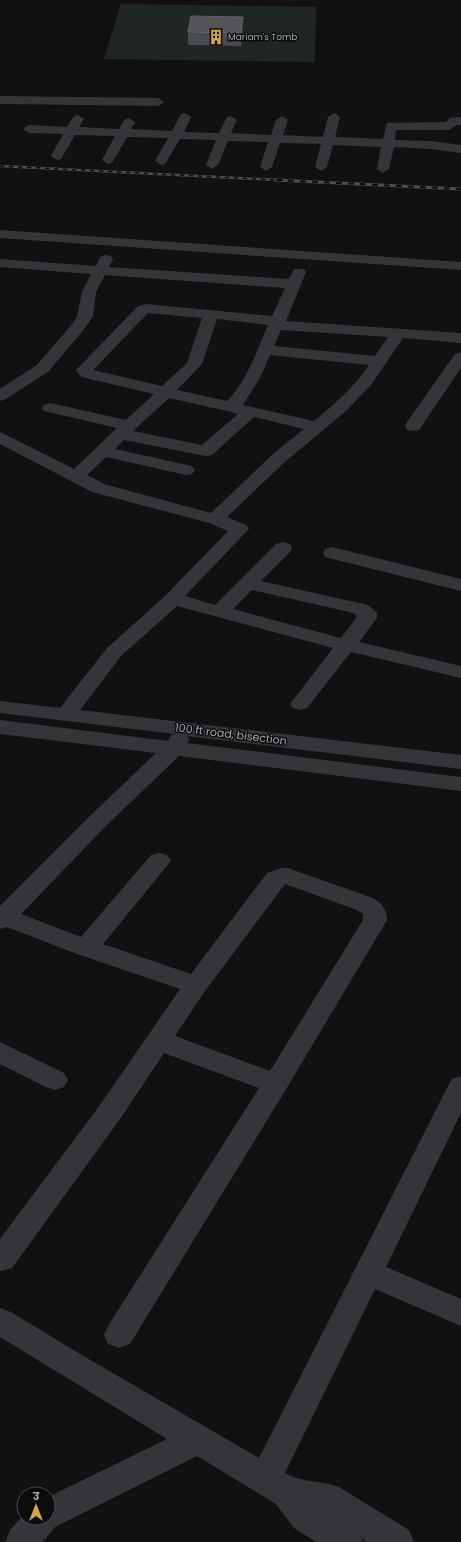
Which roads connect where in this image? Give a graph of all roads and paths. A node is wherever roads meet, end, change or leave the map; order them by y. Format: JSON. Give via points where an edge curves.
{"nodes":[{"id":1,"x":0,"y":100,"type":"edge"},
{"id":2,"x":158,"y":102,"type":"dead end"},
{"id":3,"x":0,"y":112,"type":"edge"},
{"id":4,"x":30,"y":112,"type":"dead end"},
{"id":5,"x":67,"y":113,"type":"dead end"},
{"id":6,"x":185,"y":116,"type":"dead end"},
{"id":7,"x":133,"y":117,"type":"dead end"},
{"id":8,"x":334,"y":117,"type":"dead end"},
{"id":9,"x":231,"y":120,"type":"dead end"},
{"id":10,"x":282,"y":120,"type":"dead end"},
{"id":11,"x":461,"y":121,"type":"edge"},
{"id":12,"x":443,"y":126,"type":"junction"},
{"id":13,"x":29,"y":129,"type":"dead end"},
{"id":14,"x":73,"y":130,"type":"junction"},
{"id":15,"x":123,"y":132,"type":"junction"},
{"id":16,"x":177,"y":134,"type":"junction"},
{"id":17,"x":461,"y":134,"type":"edge"},
{"id":18,"x":226,"y":136,"type":"junction"},
{"id":19,"x":277,"y":139,"type":"junction"},
{"id":20,"x":329,"y":142,"type":"junction"},
{"id":21,"x":388,"y":144,"type":"junction"},
{"id":22,"x":461,"y":149,"type":"edge"},
{"id":23,"x":57,"y":156,"type":"dead end"},
{"id":24,"x":108,"y":160,"type":"dead end"},
{"id":25,"x":161,"y":161,"type":"dead end"},
{"id":26,"x":212,"y":165,"type":"dead end"},
{"id":27,"x":266,"y":167,"type":"dead end"},
{"id":28,"x":321,"y":167,"type":"dead end"},
{"id":29,"x":384,"y":169,"type":"dead end"},
{"id":30,"x":0,"y":234,"type":"edge"},
{"id":31,"x":0,"y":240,"type":"edge"},
{"id":32,"x":114,"y":245,"type":"junction"},
{"id":33,"x":305,"y":258,"type":"junction"},
{"id":34,"x":0,"y":262,"type":"edge"},
{"id":35,"x":461,"y":266,"type":"edge"},
{"id":36,"x":100,"y":270,"type":"junction"},
{"id":37,"x":461,"y":271,"type":"edge"},
{"id":38,"x":294,"y":284,"type":"junction"},
{"id":39,"x":211,"y":315,"type":"junction"},
{"id":40,"x":278,"y":323,"type":"junction"},
{"id":41,"x":398,"y":334,"type":"junction"},
{"id":42,"x":461,"y":338,"type":"edge"},
{"id":43,"x":265,"y":350,"type":"junction"},
{"id":44,"x":461,"y":357,"type":"edge"},
{"id":45,"x":379,"y":361,"type":"junction"},
{"id":46,"x":164,"y":392,"type":"junction"},
{"id":47,"x":0,"y":396,"type":"edge"},
{"id":48,"x":230,"y":407,"type":"junction"},
{"id":49,"x":50,"y":408,"type":"dead end"},
{"id":50,"x":250,"y":412,"type":"junction"},
{"id":51,"x":413,"y":426,"type":"dead end"},
{"id":52,"x":318,"y":427,"type":"junction"},
{"id":53,"x":125,"y":430,"type":"junction"},
{"id":54,"x":0,"y":437,"type":"edge"},
{"id":55,"x":103,"y":451,"type":"junction"},
{"id":56,"x":186,"y":470,"type":"dead end"},
{"id":57,"x":75,"y":477,"type":"junction"},
{"id":58,"x":215,"y":519,"type":"junction"},
{"id":59,"x":283,"y":548,"type":"dead end"},
{"id":60,"x":332,"y":553,"type":"dead end"},
{"id":61,"x":247,"y":583,"type":"junction"},
{"id":62,"x":461,"y":585,"type":"edge"},
{"id":63,"x":173,"y":599,"type":"junction"},
{"id":64,"x":220,"y":611,"type":"junction"},
{"id":65,"x":346,"y":644,"type":"junction"},
{"id":66,"x":461,"y":672,"type":"edge"},
{"id":67,"x":300,"y":704,"type":"dead end"},
{"id":68,"x":0,"y":707,"type":"edge"},
{"id":69,"x":65,"y":714,"type":"junction"},
{"id":70,"x":0,"y":727,"type":"edge"},
{"id":71,"x":188,"y":729,"type":"junction"},
{"id":72,"x":173,"y":749,"type":"junction"},
{"id":73,"x":461,"y":762,"type":"edge"},
{"id":74,"x":461,"y":784,"type":"edge"},
{"id":75,"x":159,"y":861,"type":"dead end"},
{"id":76,"x":2,"y":919,"type":"edge"},
{"id":77,"x":86,"y":948,"type":"junction"},
{"id":78,"x":196,"y":984,"type":"junction"},
{"id":79,"x":158,"y":1040,"type":"junction"},
{"id":80,"x":0,"y":1052,"type":"edge"},
{"id":81,"x":55,"y":1080,"type":"dead end"},
{"id":82,"x":276,"y":1084,"type":"junction"},
{"id":83,"x":461,"y":1086,"type":"edge"},
{"id":84,"x":2,"y":1259,"type":"dead end"},
{"id":85,"x":369,"y":1273,"type":"junction"},
{"id":86,"x":461,"y":1313,"type":"edge"},
{"id":87,"x":0,"y":1321,"type":"edge"},
{"id":88,"x":119,"y":1335,"type":"dead end"},
{"id":89,"x":196,"y":1440,"type":"junction"},
{"id":90,"x":276,"y":1486,"type":"junction"},
{"id":91,"x":56,"y":1510,"type":"edge"},
{"id":92,"x":35,"y":1526,"type":"edge"},
{"id":93,"x":22,"y":1542,"type":"edge"},
{"id":94,"x":346,"y":1542,"type":"edge"},
{"id":95,"x":397,"y":1542,"type":"edge"}],
"edges":[{"from":1,"to":2,"type":"street"},
{"from":3,"to":4,"type":"street"},
{"from":5,"to":14,"type":"street","via":[[80,116]]},
{"from":6,"to":16,"type":"street"},
{"from":7,"to":15,"type":"street"},
{"from":8,"to":20,"type":"street"},
{"from":9,"to":18,"type":"street"},
{"from":10,"to":19,"type":"street"},
{"from":11,"to":12,"type":"street","via":[[455,120],[451,125]]},
{"from":12,"to":17,"type":"street","via":[[444,131]]},
{"from":12,"to":21,"type":"street","via":[[392,122]]},
{"from":13,"to":14,"type":"street"},
{"from":14,"to":15,"type":"street"},
{"from":14,"to":23,"type":"street"},
{"from":15,"to":16,"type":"street"},
{"from":15,"to":24,"type":"street"},
{"from":16,"to":18,"type":"street"},
{"from":16,"to":25,"type":"street"},
{"from":18,"to":19,"type":"street"},
{"from":18,"to":26,"type":"street"},
{"from":19,"to":20,"type":"street"},
{"from":19,"to":27,"type":"street"},
{"from":20,"to":21,"type":"street"},
{"from":20,"to":28,"type":"street"},
{"from":21,"to":22,"type":"street"},
{"from":21,"to":29,"type":"street"},
{"from":30,"to":32,"type":"street"},
{"from":31,"to":32,"type":"street"},
{"from":32,"to":33,"type":"street"},
{"from":32,"to":36,"type":"street"},
{"from":33,"to":35,"type":"street"},
{"from":33,"to":37,"type":"street"},
{"from":33,"to":38,"type":"street"},
{"from":34,"to":36,"type":"street"},
{"from":36,"to":38,"type":"street"},
{"from":36,"to":47,"type":"street","via":[[89,292],[85,316],[80,325],[43,368]]},
{"from":38,"to":40,"type":"street"},
{"from":39,"to":40,"type":"street"},
{"from":39,"to":46,"type":"street","via":[[194,364]]},
{"from":39,"to":46,"type":"street","via":[[143,309],[84,370],[87,374]]},
{"from":40,"to":41,"type":"street"},
{"from":40,"to":43,"type":"street"},
{"from":41,"to":42,"type":"street"},
{"from":41,"to":45,"type":"street"},
{"from":43,"to":45,"type":"street"},
{"from":43,"to":48,"type":"street","via":[[248,387]]},
{"from":44,"to":51,"type":"street"},
{"from":45,"to":52,"type":"street","via":[[365,382]]},
{"from":46,"to":48,"type":"street"},
{"from":46,"to":53,"type":"street"},
{"from":48,"to":50,"type":"street"},
{"from":49,"to":53,"type":"street"},
{"from":50,"to":52,"type":"street"},
{"from":50,"to":53,"type":"street","via":[[206,451]]},
{"from":52,"to":58,"type":"street","via":[[280,457]]},
{"from":53,"to":55,"type":"street"},
{"from":54,"to":57,"type":"street"},
{"from":55,"to":56,"type":"street"},
{"from":55,"to":57,"type":"street"},
{"from":57,"to":58,"type":"street","via":[[124,496]]},
{"from":58,"to":63,"type":"street","via":[[240,530],[191,576]]},
{"from":59,"to":61,"type":"street"},
{"from":60,"to":62,"type":"street"},
{"from":61,"to":64,"type":"street"},
{"from":61,"to":65,"type":"street","via":[[361,609],[367,613],[367,618]]},
{"from":63,"to":64,"type":"street"},
{"from":63,"to":69,"type":"street","via":[[114,652]]},
{"from":64,"to":65,"type":"street","via":[[258,624]]},
{"from":65,"to":66,"type":"street"},
{"from":65,"to":67,"type":"street"},
{"from":68,"to":69,"type":"street","name":"100 ft road, bisection"},
{"from":69,"to":71,"type":"street","name":"100 ft road, bisection"},
{"from":70,"to":72,"type":"street"},
{"from":71,"to":72,"type":"street"},
{"from":71,"to":73,"type":"street","name":"100 ft road, bisection"},
{"from":72,"to":74,"type":"street"},
{"from":72,"to":76,"type":"street"},
{"from":75,"to":77,"type":"street"},
{"from":76,"to":77,"type":"street"},
{"from":77,"to":78,"type":"street"},
{"from":78,"to":79,"type":"street"},
{"from":78,"to":82,"type":"street","via":[[278,877],[288,876],[373,909],[376,914],[374,920]]},
{"from":79,"to":82,"type":"street"},
{"from":79,"to":84,"type":"street","via":[[110,1112]]},
{"from":80,"to":81,"type":"street"},
{"from":82,"to":88,"type":"street"},
{"from":83,"to":85,"type":"street"},
{"from":85,"to":86,"type":"street"},
{"from":85,"to":90,"type":"street"},
{"from":87,"to":89,"type":"street"},
{"from":89,"to":90,"type":"street"},
{"from":89,"to":91,"type":"street"},
{"from":90,"to":94,"type":"street","via":[[306,1517]]},
{"from":90,"to":95,"type":"street","via":[[326,1498]]},
{"from":92,"to":93,"type":"street"}]}
